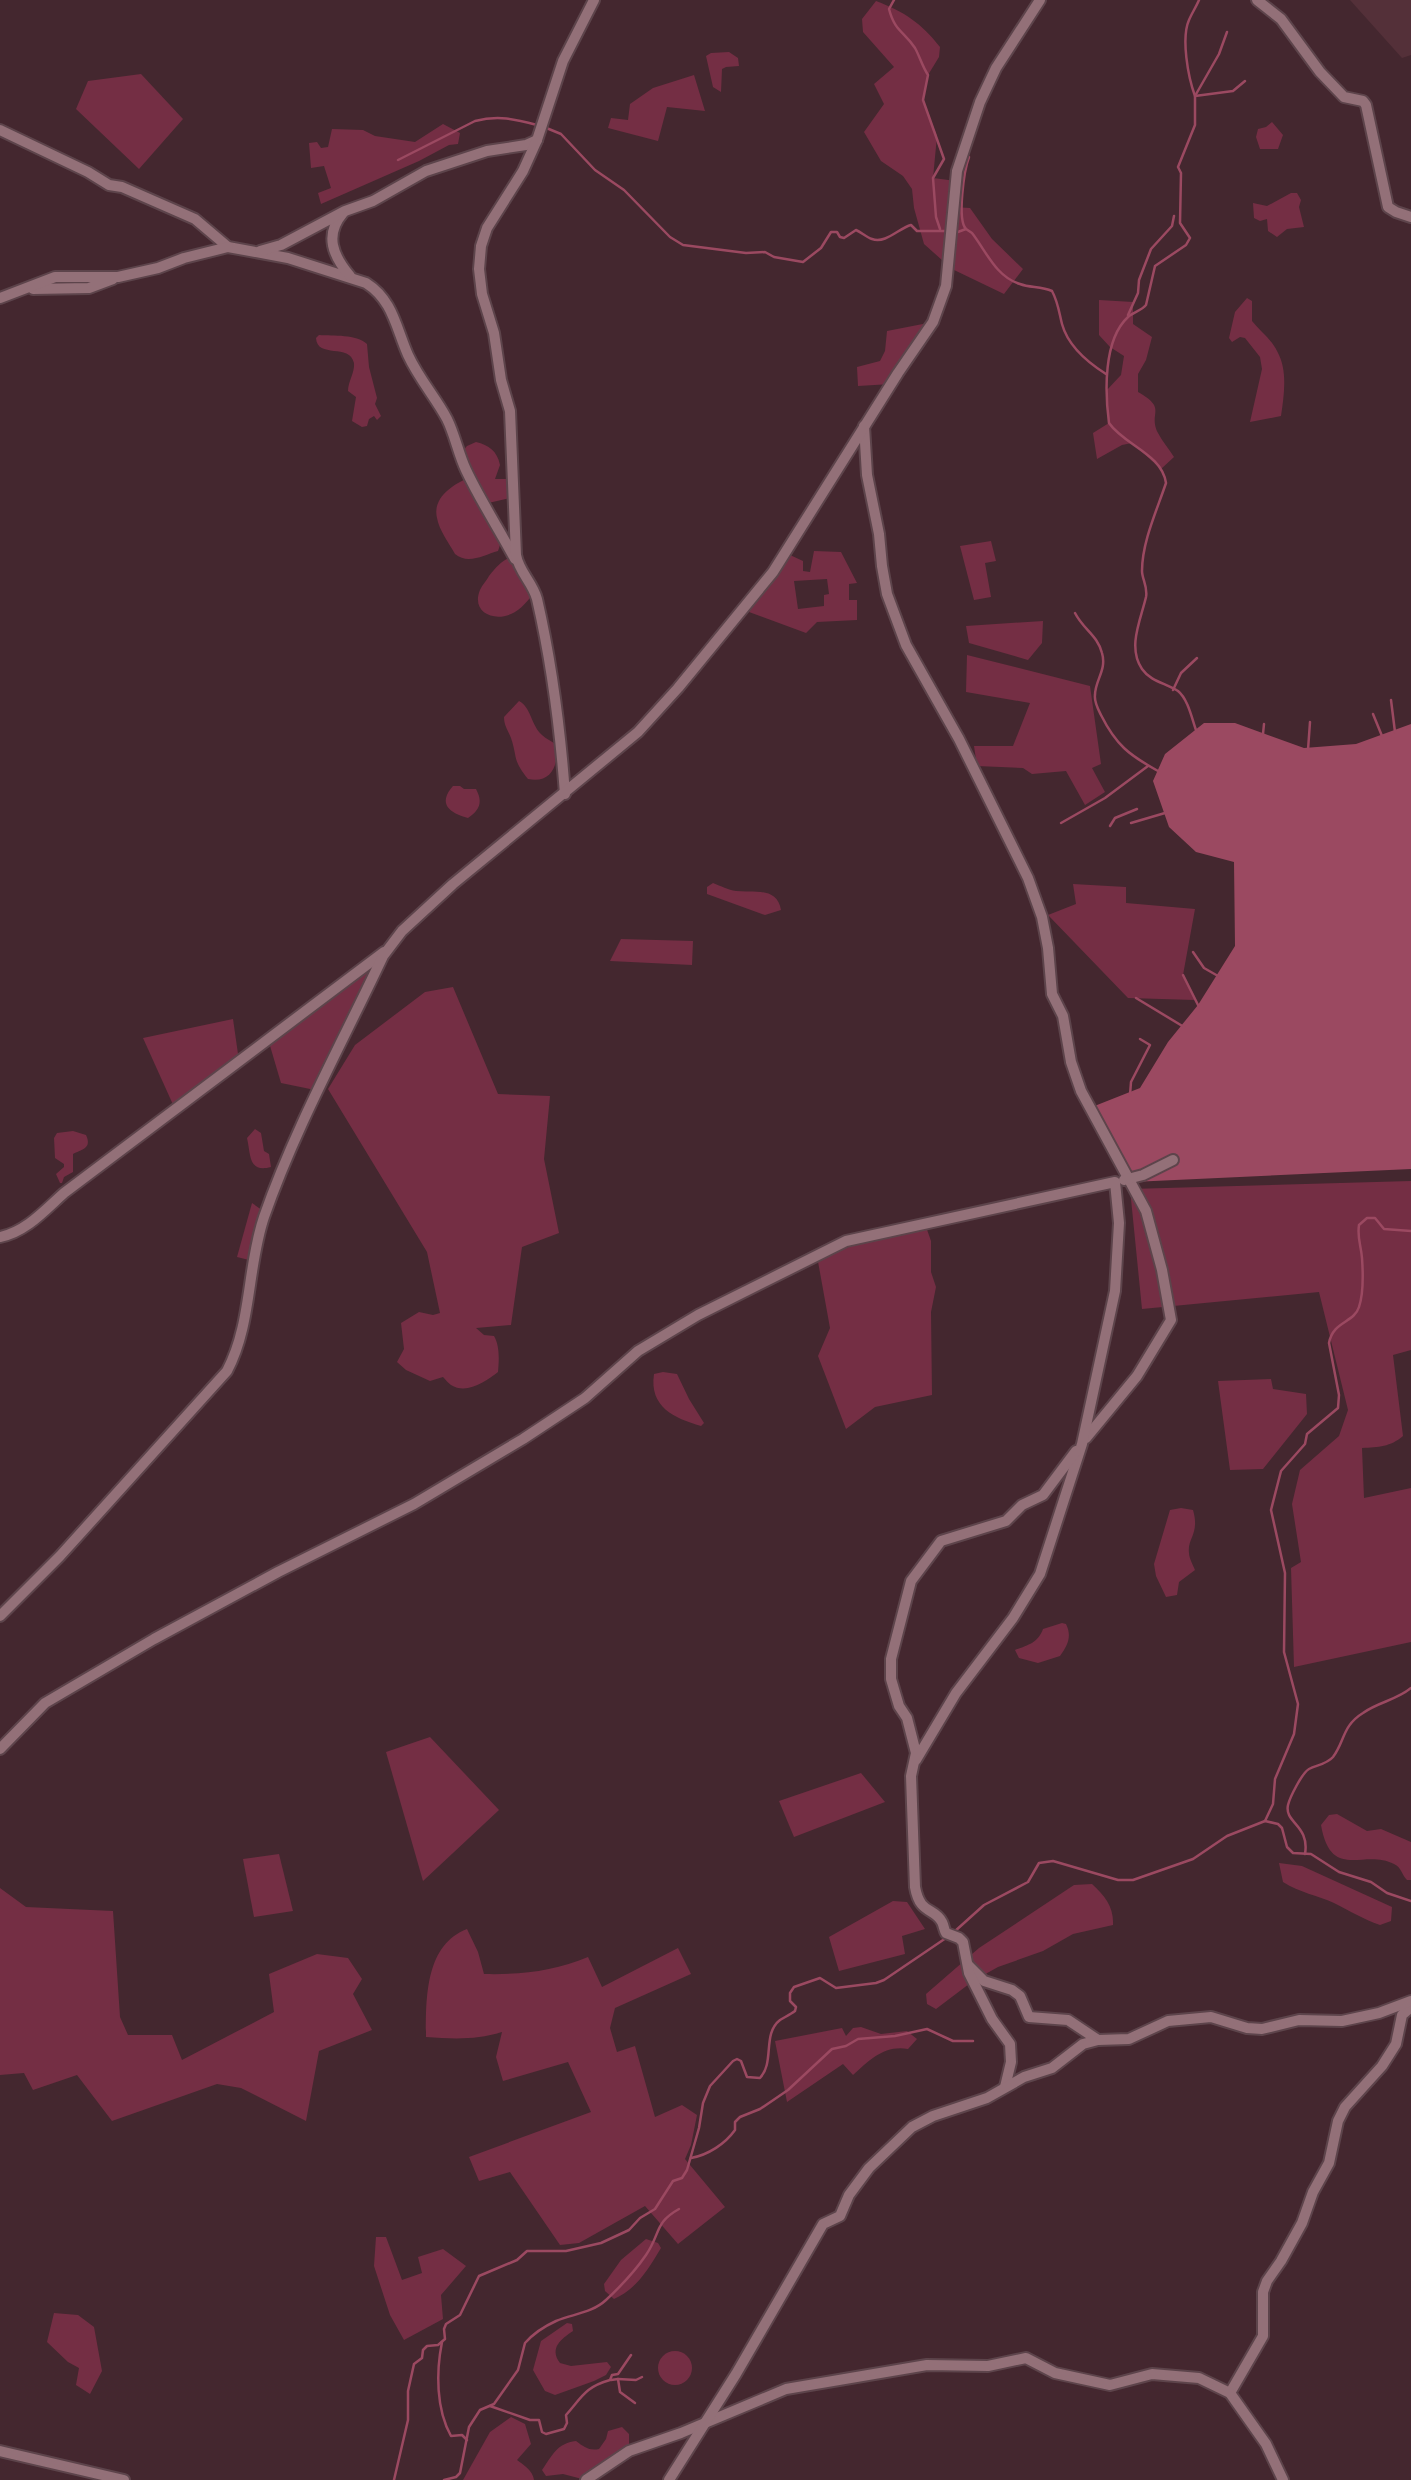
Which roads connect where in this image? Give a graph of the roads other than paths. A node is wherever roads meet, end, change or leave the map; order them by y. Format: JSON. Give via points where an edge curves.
{"nodes":[{"id":1,"x":594,"y":0,"type":"edge"},
{"id":2,"x":1040,"y":0,"type":"edge"},
{"id":3,"x":1257,"y":0,"type":"edge"},
{"id":4,"x":0,"y":130,"type":"edge"},
{"id":5,"x":537,"y":140,"type":"junction"},
{"id":6,"x":345,"y":211,"type":"junction"},
{"id":7,"x":1411,"y":217,"type":"edge"},
{"id":8,"x":228,"y":247,"type":"junction"},
{"id":9,"x":257,"y":252,"type":"junction"},
{"id":10,"x":351,"y":278,"type":"junction"},
{"id":11,"x":0,"y":298,"type":"edge"},
{"id":12,"x":864,"y":426,"type":"junction"},
{"id":13,"x":518,"y":564,"type":"junction"},
{"id":14,"x":565,"y":793,"type":"junction"},
{"id":15,"x":389,"y":948,"type":"junction"},
{"id":16,"x":1173,"y":1160,"type":"dead end"},
{"id":17,"x":1128,"y":1179,"type":"junction"},
{"id":18,"x":1115,"y":1182,"type":"junction"},
{"id":19,"x":0,"y":1237,"type":"edge"},
{"id":20,"x":1082,"y":1444,"type":"junction"},
{"id":21,"x":0,"y":1616,"type":"edge"},
{"id":22,"x":0,"y":1749,"type":"edge"},
{"id":23,"x":916,"y":1760,"type":"junction"},
{"id":24,"x":968,"y":1965,"type":"junction"},
{"id":25,"x":1411,"y":2001,"type":"edge"},
{"id":26,"x":1411,"y":2007,"type":"edge"},
{"id":27,"x":1098,"y":2040,"type":"junction"},
{"id":28,"x":1005,"y":2087,"type":"junction"},
{"id":29,"x":1230,"y":2393,"type":"junction"},
{"id":30,"x":704,"y":2423,"type":"junction"},
{"id":31,"x":0,"y":2451,"type":"edge"},
{"id":32,"x":0,"y":2459,"type":"edge"},
{"id":33,"x":38,"y":2460,"type":"junction"},
{"id":34,"x":124,"y":2480,"type":"edge"},
{"id":35,"x":586,"y":2480,"type":"edge"},
{"id":36,"x":669,"y":2480,"type":"edge"},
{"id":37,"x":1283,"y":2480,"type":"edge"}],
"edges":[{"from":1,"to":5,"type":"street","via":[[563,61]]},
{"from":2,"to":12,"type":"street","via":[[996,68],[957,171],[946,286],[933,321]]},
{"from":3,"to":7,"type":"street","via":[[1281,19],[1344,97],[1366,105],[1388,207]]},
{"from":4,"to":8,"type":"street","via":[[109,186],[122,187],[195,219]]},
{"from":5,"to":6,"type":"street","via":[[426,171]]},
{"from":5,"to":13,"type":"street","via":[[487,228],[479,269],[510,411]]},
{"from":6,"to":9,"type":"street"},
{"from":6,"to":10,"type":"street","via":[[331,236],[332,247]]},
{"from":8,"to":9,"type":"street"},
{"from":8,"to":11,"type":"street","via":[[118,277],[55,277]]},
{"from":9,"to":10,"type":"street"},
{"from":10,"to":13,"type":"street","via":[[385,298],[408,355],[446,417],[465,468]]},
{"from":12,"to":14,"type":"street","via":[[774,572],[638,733]]},
{"from":12,"to":17,"type":"street","via":[[866,475],[887,594],[906,645],[959,738],[1028,878],[1042,917],[1052,994],[1063,1016],[1074,1073]]},
{"from":13,"to":14,"type":"street","via":[[535,592],[547,643]]},
{"from":14,"to":15,"type":"street","via":[[453,884]]},
{"from":15,"to":19,"type":"street","via":[[26,1226]]},
{"from":15,"to":21,"type":"street","via":[[289,1152],[256,1241],[243,1325],[227,1371]]},
{"from":16,"to":17,"type":"street"},
{"from":17,"to":18,"type":"street"},
{"from":17,"to":20,"type":"street","via":[[1146,1211],[1171,1320],[1137,1376]]},
{"from":18,"to":20,"type":"street","via":[[1119,1223],[1115,1291]]},
{"from":18,"to":22,"type":"street","via":[[846,1241],[698,1315],[638,1351],[585,1398],[414,1504],[154,1639],[46,1703]]},
{"from":20,"to":23,"type":"street","via":[[1040,1574],[956,1693]]},
{"from":20,"to":23,"type":"street","via":[[1043,1495],[1022,1505],[1006,1521],[941,1541],[915,1573],[891,1659],[891,1679],[907,1718]]},
{"from":23,"to":24,"type":"street","via":[[911,1776],[917,1897],[924,1909],[942,1922],[946,1933],[963,1942]]},
{"from":24,"to":27,"type":"street","via":[[984,1981],[1020,1996],[1029,2017],[1068,2020]]},
{"from":24,"to":28,"type":"street","via":[[975,1987],[1010,2045]]},
{"from":25,"to":27,"type":"street","via":[[1342,2021],[1299,2020],[1262,2029],[1211,2017],[1168,2021],[1121,2041]]},
{"from":26,"to":29,"type":"street","via":[[1402,2015],[1396,2044],[1382,2066],[1338,2121],[1329,2163],[1302,2223],[1267,2281],[1263,2336]]},
{"from":27,"to":28,"type":"street","via":[[1083,2044],[1052,2068]]},
{"from":28,"to":30,"type":"street","via":[[912,2127],[869,2168],[840,2216],[823,2224]]},
{"from":29,"to":30,"type":"street","via":[[1199,2378],[1163,2374],[1110,2385],[1055,2373],[1021,2358],[988,2365],[927,2365],[800,2386]]},
{"from":29,"to":37,"type":"street","via":[[1266,2444]]},
{"from":30,"to":35,"type":"street","via":[[629,2451]]},
{"from":30,"to":36,"type":"street"},
{"from":31,"to":33,"type":"street"},
{"from":32,"to":33,"type":"street"},
{"from":33,"to":34,"type":"street"}]}
